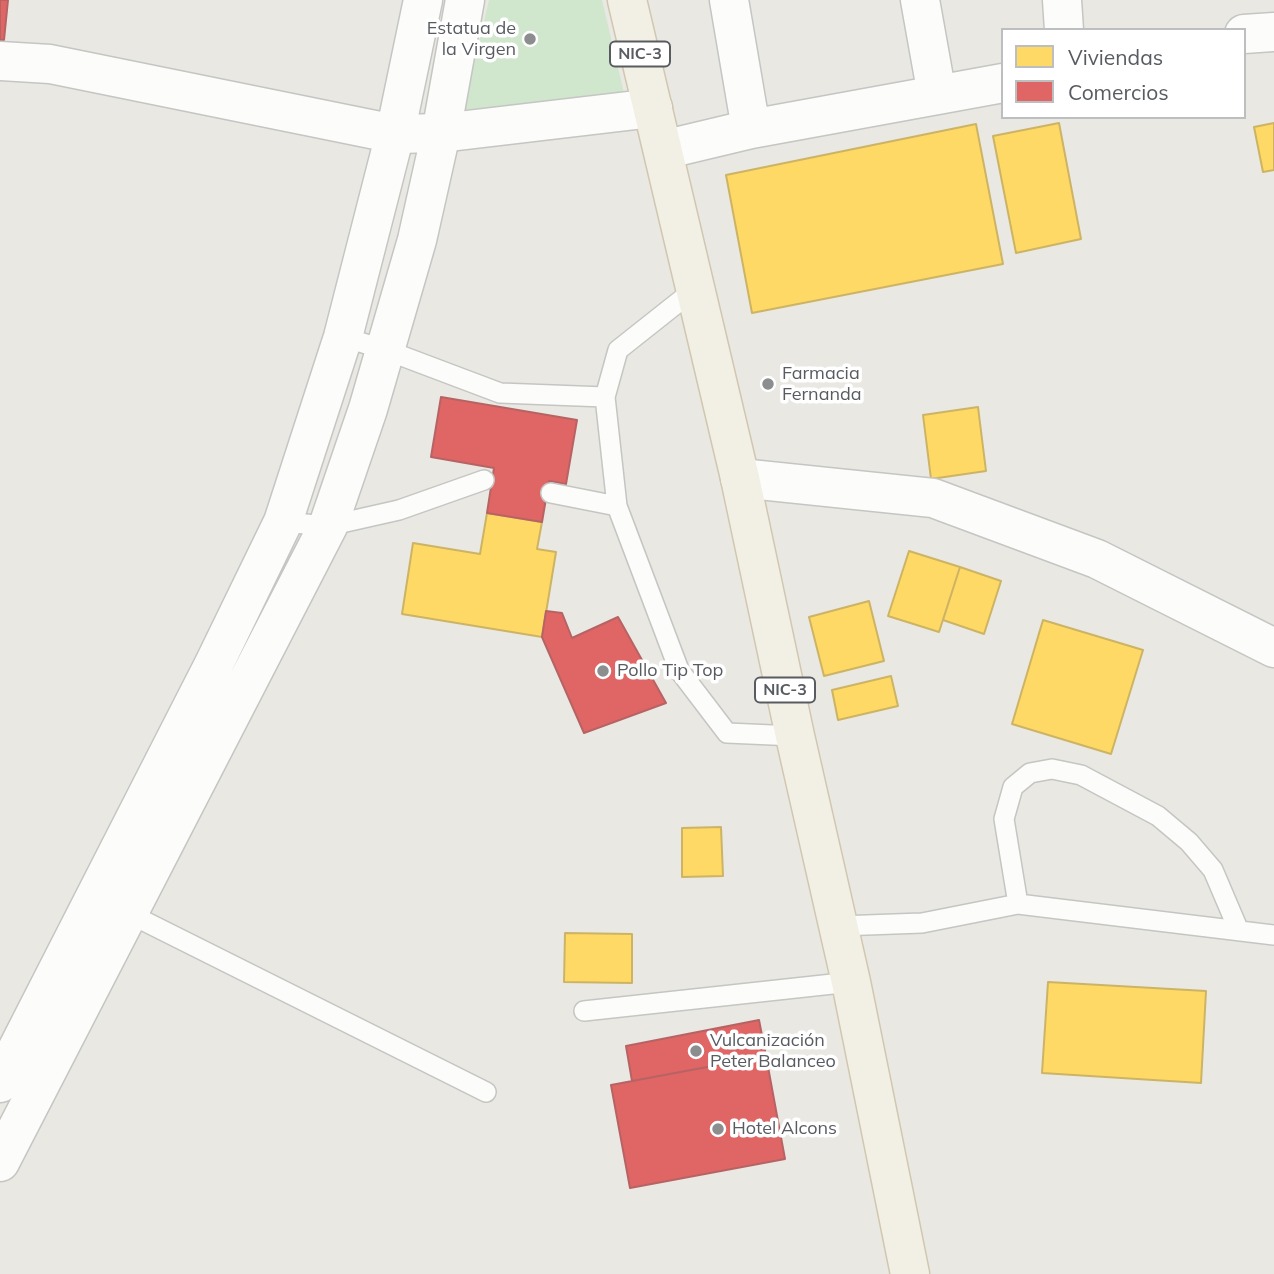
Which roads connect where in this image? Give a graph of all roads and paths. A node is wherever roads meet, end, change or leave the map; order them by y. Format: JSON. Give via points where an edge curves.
{"nodes":[{"id":1,"x":423,"y":0,"type":"edge"},
{"id":2,"x":465,"y":0,"type":"edge"},
{"id":3,"x":627,"y":0,"type":"edge"},
{"id":4,"x":729,"y":0,"type":"edge"},
{"id":5,"x":920,"y":0,"type":"edge"},
{"id":6,"x":1062,"y":0,"type":"edge"},
{"id":7,"x":1064,"y":28,"type":"edge"},
{"id":8,"x":1274,"y":33,"type":"edge"},
{"id":9,"x":1246,"y":34,"type":"edge"},
{"id":10,"x":0,"y":61,"type":"edge"},
{"id":11,"x":1001,"y":83,"type":"edge"},
{"id":12,"x":937,"y":94,"type":"junction"},
{"id":13,"x":653,"y":108,"type":"junction"},
{"id":14,"x":751,"y":129,"type":"junction"},
{"id":15,"x":441,"y":133,"type":"junction"},
{"id":16,"x":396,"y":134,"type":"junction"},
{"id":17,"x":663,"y":150,"type":"junction"},
{"id":18,"x":695,"y":289,"type":"junction"},
{"id":19,"x":343,"y":337,"type":"junction"},
{"id":20,"x":386,"y":350,"type":"junction"},
{"id":21,"x":605,"y":397,"type":"junction"},
{"id":22,"x":740,"y":478,"type":"junction"},
{"id":23,"x":484,"y":480,"type":"dead end"},
{"id":24,"x":551,"y":493,"type":"dead end"},
{"id":25,"x":617,"y":506,"type":"junction"},
{"id":26,"x":282,"y":522,"type":"junction"},
{"id":27,"x":328,"y":526,"type":"junction"},
{"id":28,"x":1274,"y":648,"type":"edge"},
{"id":29,"x":795,"y":736,"type":"junction"},
{"id":30,"x":97,"y":894,"type":"junction"},
{"id":31,"x":1018,"y":904,"type":"junction"},
{"id":32,"x":128,"y":914,"type":"junction"},
{"id":33,"x":839,"y":926,"type":"junction"},
{"id":34,"x":1240,"y":930,"type":"junction"},
{"id":35,"x":1274,"y":935,"type":"edge"},
{"id":36,"x":852,"y":982,"type":"junction"},
{"id":37,"x":584,"y":1012,"type":"dead end"},
{"id":38,"x":0,"y":1083,"type":"edge"},
{"id":39,"x":486,"y":1092,"type":"dead end"},
{"id":40,"x":0,"y":1162,"type":"edge"},
{"id":41,"x":910,"y":1274,"type":"edge"}],
"edges":[{"from":1,"to":16,"type":"street"},
{"from":2,"to":15,"type":"street"},
{"from":3,"to":13,"type":"main road","number":"NIC-3"},
{"from":4,"to":14,"type":"street"},
{"from":5,"to":12,"type":"street"},
{"from":6,"to":7,"type":"street"},
{"from":8,"to":9,"type":"street"},
{"from":10,"to":16,"type":"street","via":[[50,64]]},
{"from":11,"to":12,"type":"street"},
{"from":12,"to":14,"type":"street"},
{"from":13,"to":15,"type":"street"},
{"from":13,"to":17,"type":"main road","number":"NIC-3"},
{"from":14,"to":17,"type":"street"},
{"from":15,"to":16,"type":"street"},
{"from":15,"to":20,"type":"street"},
{"from":16,"to":19,"type":"street"},
{"from":17,"to":18,"type":"main road","number":"NIC-3"},
{"from":18,"to":21,"type":"lane","via":[[618,350]]},
{"from":18,"to":22,"type":"main road","number":"NIC-3"},
{"from":19,"to":20,"type":"lane"},
{"from":19,"to":26,"type":"street"},
{"from":20,"to":21,"type":"lane","via":[[500,393]]},
{"from":20,"to":27,"type":"street"},
{"from":21,"to":25,"type":"lane"},
{"from":22,"to":28,"type":"street","via":[[933,498],[1097,559]]},
{"from":22,"to":29,"type":"main road","number":"NIC-3"},
{"from":23,"to":27,"type":"lane","via":[[399,510]]},
{"from":24,"to":25,"type":"lane"},
{"from":25,"to":29,"type":"lane","via":[[679,670],[727,733]]},
{"from":26,"to":27,"type":"lane"},
{"from":26,"to":30,"type":"street"},
{"from":27,"to":32,"type":"street"},
{"from":29,"to":33,"type":"main road","number":"NIC-3"},
{"from":30,"to":32,"type":"lane"},
{"from":30,"to":38,"type":"street"},
{"from":31,"to":33,"type":"lane","via":[[922,923]]},
{"from":31,"to":34,"type":"lane"},
{"from":31,"to":34,"type":"lane","via":[[1004,819],[1013,787],[1030,773],[1052,769],[1080,775],[1158,816],[1189,842],[1213,870]]},
{"from":32,"to":39,"type":"lane"},
{"from":32,"to":40,"type":"street"},
{"from":33,"to":36,"type":"main road","number":"NIC-3"},
{"from":34,"to":35,"type":"lane"},
{"from":36,"to":37,"type":"lane"},
{"from":36,"to":41,"type":"main road","number":"NIC-3"}]}
